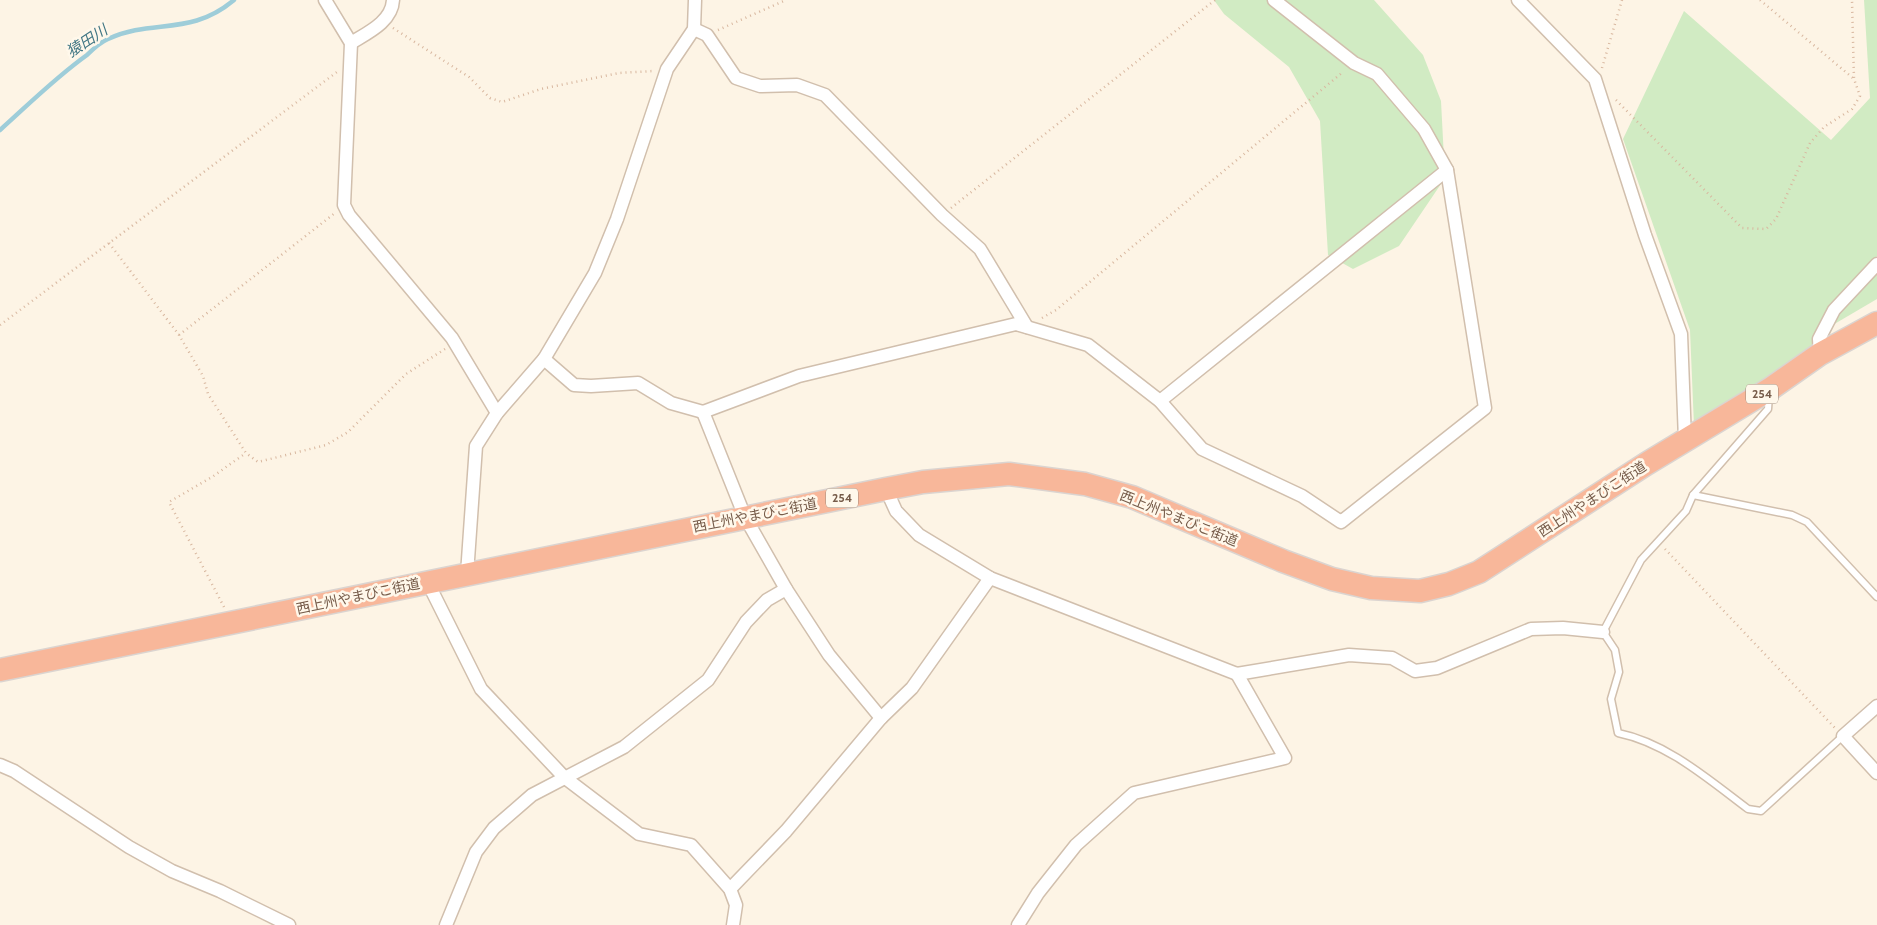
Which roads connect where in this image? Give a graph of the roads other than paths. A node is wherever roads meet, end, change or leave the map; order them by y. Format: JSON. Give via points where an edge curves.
{"nodes":[{"id":1,"x":326,"y":0,"type":"edge"},
{"id":2,"x":392,"y":0,"type":"edge"},
{"id":3,"x":695,"y":0,"type":"edge"},
{"id":4,"x":1274,"y":0,"type":"edge"},
{"id":5,"x":1518,"y":0,"type":"edge"},
{"id":6,"x":694,"y":29,"type":"junction"},
{"id":7,"x":351,"y":43,"type":"junction"},
{"id":8,"x":1447,"y":170,"type":"junction"},
{"id":9,"x":1877,"y":264,"type":"edge"},
{"id":10,"x":1877,"y":322,"type":"edge"},
{"id":11,"x":1027,"y":327,"type":"junction"},
{"id":12,"x":1820,"y":354,"type":"junction"},
{"id":13,"x":544,"y":359,"type":"junction"},
{"id":14,"x":1770,"y":389,"type":"junction"},
{"id":15,"x":1160,"y":401,"type":"junction"},
{"id":16,"x":704,"y":412,"type":"junction"},
{"id":17,"x":497,"y":413,"type":"junction"},
{"id":18,"x":1685,"y":440,"type":"junction"},
{"id":19,"x":886,"y":490,"type":"junction"},
{"id":20,"x":1693,"y":495,"type":"junction"},
{"id":21,"x":745,"y":517,"type":"junction"},
{"id":22,"x":468,"y":574,"type":"junction"},
{"id":23,"x":990,"y":578,"type":"junction"},
{"id":24,"x":427,"y":581,"type":"junction"},
{"id":25,"x":786,"y":589,"type":"junction"},
{"id":26,"x":1877,"y":597,"type":"edge"},
{"id":27,"x":1603,"y":632,"type":"junction"},
{"id":28,"x":0,"y":670,"type":"edge"},
{"id":29,"x":1237,"y":674,"type":"junction"},
{"id":30,"x":1877,"y":706,"type":"edge"},
{"id":31,"x":881,"y":718,"type":"junction"},
{"id":32,"x":1842,"y":736,"type":"junction"},
{"id":33,"x":0,"y":765,"type":"edge"},
{"id":34,"x":1877,"y":773,"type":"edge"},
{"id":35,"x":564,"y":778,"type":"junction"},
{"id":36,"x":730,"y":889,"type":"junction"},
{"id":37,"x":289,"y":925,"type":"edge"},
{"id":38,"x":446,"y":925,"type":"edge"},
{"id":39,"x":733,"y":925,"type":"edge"},
{"id":40,"x":1018,"y":925,"type":"edge"}],
"edges":[{"from":1,"to":7,"type":"street"},
{"from":2,"to":7,"type":"street","via":[[383,22]]},
{"from":3,"to":6,"type":"street"},
{"from":4,"to":8,"type":"street","via":[[1354,63],[1377,74],[1424,129]]},
{"from":5,"to":18,"type":"street","via":[[1597,80],[1645,235],[1681,334]]},
{"from":6,"to":11,"type":"street","via":[[707,35],[736,78],[760,86],[797,85],[825,95],[942,215],[980,249]]},
{"from":6,"to":13,"type":"street","via":[[667,70],[596,273]]},
{"from":7,"to":17,"type":"street","via":[[344,205],[455,342]]},
{"from":8,"to":15,"type":"street"},
{"from":8,"to":15,"type":"street","via":[[1485,408],[1341,522],[1302,496],[1202,449]]},
{"from":9,"to":12,"type":"street","via":[[1834,310],[1819,339]]},
{"from":10,"to":12,"type":"highway","name":"西上州やまびこ街道","number":"254"},
{"from":11,"to":15,"type":"street","via":[[1088,346]]},
{"from":11,"to":16,"type":"street","via":[[1016,324],[799,376]]},
{"from":12,"to":14,"type":"highway","name":"西上州やまびこ街道","number":"254"},
{"from":13,"to":16,"type":"street","via":[[574,385],[638,383],[672,403]]},
{"from":13,"to":17,"type":"street"},
{"from":14,"to":18,"type":"highway","name":"西上州やまびこ街道","number":"254"},
{"from":14,"to":20,"type":"lane","via":[[1768,409]]},
{"from":16,"to":21,"type":"street"},
{"from":17,"to":22,"type":"street","via":[[476,446]]},
{"from":18,"to":19,"type":"highway","name":"西上州やまびこ街道","number":"254","via":[[1478,572],[1420,591],[1371,588],[1332,579],[1132,497],[1085,484],[1008,474],[923,482]]},
{"from":19,"to":21,"type":"highway","name":"西上州やまびこ街道","number":"254"},
{"from":19,"to":23,"type":"street","via":[[896,511],[919,535]]},
{"from":20,"to":26,"type":"lane","via":[[1792,515],[1807,522]]},
{"from":20,"to":27,"type":"lane","via":[[1686,511],[1641,560]]},
{"from":21,"to":22,"type":"highway","name":"西上州やまびこ街道","number":"254"},
{"from":21,"to":25,"type":"street"},
{"from":22,"to":24,"type":"highway","name":"西上州やまびこ街道","number":"254"},
{"from":23,"to":29,"type":"street"},
{"from":23,"to":31,"type":"street","via":[[912,688]]},
{"from":24,"to":28,"type":"highway","name":"西上州やまびこ街道","number":"254"},
{"from":24,"to":35,"type":"street","via":[[480,689]]},
{"from":25,"to":31,"type":"street","via":[[829,655]]},
{"from":25,"to":35,"type":"street","via":[[767,600],[746,622],[708,680],[624,747]]},
{"from":27,"to":29,"type":"street","via":[[1531,629],[1437,668],[1415,671],[1392,658],[1349,655]]},
{"from":27,"to":32,"type":"lane","via":[[1615,650],[1619,672],[1611,699],[1618,733],[1638,737],[1672,755],[1748,809],[1761,811]]},
{"from":29,"to":40,"type":"street","via":[[1285,758],[1134,793],[1076,845],[1038,892]]},
{"from":30,"to":32,"type":"street"},
{"from":31,"to":36,"type":"street","via":[[786,831]]},
{"from":32,"to":34,"type":"street"},
{"from":33,"to":37,"type":"street","via":[[154,861]]},
{"from":35,"to":36,"type":"street","via":[[639,834],[692,845]]},
{"from":35,"to":38,"type":"street","via":[[532,795],[494,828],[476,852]]},
{"from":36,"to":39,"type":"street","via":[[736,905]]}]}
